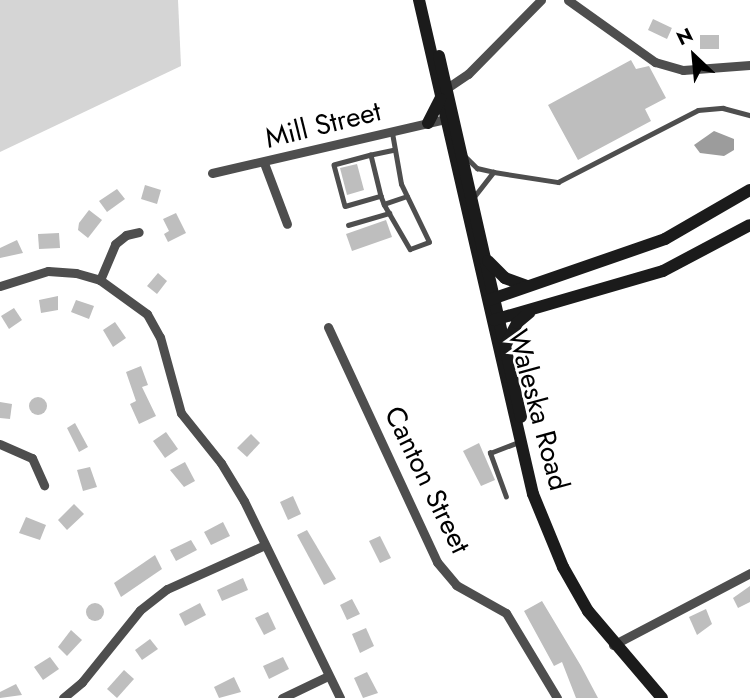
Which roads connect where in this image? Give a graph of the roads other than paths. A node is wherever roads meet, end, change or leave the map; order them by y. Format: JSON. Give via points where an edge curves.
{"nodes":[{"id":1,"x":419,"y":0,"type":"edge"},
{"id":2,"x":425,"y":0,"type":"edge"},
{"id":3,"x":541,"y":0,"type":"edge"},
{"id":4,"x":568,"y":0,"type":"edge"},
{"id":5,"x":750,"y":65,"type":"edge"},
{"id":6,"x":444,"y":93,"type":"junction"},
{"id":7,"x":750,"y":115,"type":"edge"},
{"id":8,"x":445,"y":119,"type":"junction"},
{"id":9,"x":428,"y":123,"type":"junction"},
{"id":10,"x":392,"y":132,"type":"junction"},
{"id":11,"x":395,"y":150,"type":"junction"},
{"id":12,"x":457,"y":152,"type":"junction"},
{"id":13,"x":371,"y":155,"type":"junction"},
{"id":14,"x":397,"y":160,"type":"junction"},
{"id":15,"x":390,"y":162,"type":"dead end"},
{"id":16,"x":264,"y":163,"type":"junction"},
{"id":17,"x":494,"y":172,"type":"junction"},
{"id":18,"x":212,"y":173,"type":"dead end"},
{"id":19,"x":400,"y":173,"type":"junction"},
{"id":20,"x":392,"y":174,"type":"dead end"},
{"id":21,"x":401,"y":184,"type":"junction"},
{"id":22,"x":395,"y":186,"type":"dead end"},
{"id":23,"x":750,"y":190,"type":"edge"},
{"id":24,"x":382,"y":191,"type":"junction"},
{"id":25,"x":407,"y":196,"type":"junction"},
{"id":26,"x":473,"y":200,"type":"junction"},
{"id":27,"x":384,"y":204,"type":"junction"},
{"id":28,"x":389,"y":213,"type":"junction"},
{"id":29,"x":287,"y":224,"type":"dead end"},
{"id":30,"x":348,"y":225,"type":"dead end"},
{"id":31,"x":750,"y":225,"type":"edge"},
{"id":32,"x":139,"y":232,"type":"dead end"},
{"id":33,"x":486,"y":258,"type":"junction"},
{"id":34,"x":100,"y":280,"type":"junction"},
{"id":35,"x":0,"y":286,"type":"edge"},
{"id":36,"x":528,"y":286,"type":"junction"},
{"id":37,"x":490,"y":299,"type":"junction"},
{"id":38,"x":534,"y":309,"type":"junction"},
{"id":39,"x":495,"y":320,"type":"junction"},
{"id":40,"x":328,"y":327,"type":"dead end"},
{"id":41,"x":505,"y":346,"type":"junction"},
{"id":42,"x":518,"y":442,"type":"junction"},
{"id":43,"x":0,"y":444,"type":"edge"},
{"id":44,"x":44,"y":485,"type":"dead end"},
{"id":45,"x":506,"y":497,"type":"dead end"},
{"id":46,"x":540,"y":510,"type":"junction"},
{"id":47,"x":265,"y":545,"type":"junction"},
{"id":48,"x":750,"y":573,"type":"edge"},
{"id":49,"x":613,"y":645,"type":"junction"},
{"id":50,"x":328,"y":676,"type":"junction"},
{"id":51,"x":63,"y":698,"type":"edge"},
{"id":52,"x":282,"y":698,"type":"edge"},
{"id":53,"x":340,"y":698,"type":"edge"},
{"id":54,"x":557,"y":698,"type":"edge"},
{"id":55,"x":662,"y":698,"type":"edge"}],
"edges":[{"from":1,"to":6,"type":"main road"},
{"from":2,"to":6,"type":"main road"},
{"from":3,"to":6,"type":"street"},
{"from":4,"to":5,"type":"street","via":[[655,62],[682,70]]},
{"from":6,"to":8,"type":"main road"},
{"from":6,"to":9,"type":"main road"},
{"from":6,"to":12,"type":"main road"},
{"from":7,"to":17,"type":"lane","via":[[723,107],[698,110],[558,182]]},
{"from":8,"to":9,"type":"street","name":"Mill Street"},
{"from":8,"to":12,"type":"main road"},
{"from":9,"to":10,"type":"street","name":"Mill Street"},
{"from":10,"to":11,"type":"lane"},
{"from":10,"to":16,"type":"street","name":"Mill Street"},
{"from":11,"to":13,"type":"lane"},
{"from":11,"to":14,"type":"lane"},
{"from":12,"to":17,"type":"lane","via":[[473,165]]},
{"from":12,"to":26,"type":"main road"},
{"from":12,"to":37,"type":"main road"},
{"from":13,"to":24,"type":"lane"},
{"from":13,"to":24,"type":"lane","via":[[334,164],[345,206]]},
{"from":14,"to":15,"type":"lane"},
{"from":14,"to":19,"type":"lane"},
{"from":16,"to":18,"type":"street","name":"Mill Street"},
{"from":16,"to":29,"type":"street"},
{"from":17,"to":26,"type":"lane"},
{"from":19,"to":20,"type":"lane"},
{"from":19,"to":21,"type":"lane"},
{"from":21,"to":22,"type":"lane"},
{"from":21,"to":25,"type":"lane"},
{"from":23,"to":36,"type":"main road","via":[[665,240]]},
{"from":24,"to":27,"type":"lane"},
{"from":25,"to":27,"type":"lane"},
{"from":25,"to":28,"type":"lane","via":[[429,242],[411,249]]},
{"from":26,"to":33,"type":"main road"},
{"from":27,"to":28,"type":"lane"},
{"from":28,"to":30,"type":"lane"},
{"from":31,"to":38,"type":"main road","via":[[663,271]]},
{"from":32,"to":34,"type":"street","via":[[116,244]]},
{"from":33,"to":36,"type":"main road","via":[[505,278]]},
{"from":33,"to":37,"type":"main road"},
{"from":34,"to":35,"type":"street","via":[[48,271]]},
{"from":34,"to":47,"type":"street","via":[[147,314],[160,337],[181,413],[221,463]]},
{"from":36,"to":37,"type":"main road"},
{"from":37,"to":39,"type":"main road"},
{"from":38,"to":39,"type":"main road"},
{"from":38,"to":41,"type":"main road","via":[[517,323]]},
{"from":39,"to":41,"type":"main road","name":"Waleska Road"},
{"from":39,"to":42,"type":"main road","name":"Waleska Road"},
{"from":40,"to":54,"type":"street","name":"Canton Street","via":[[437,562],[456,585],[506,613]]},
{"from":41,"to":46,"type":"main road","name":"Waleska Road"},
{"from":42,"to":45,"type":"lane","via":[[490,453]]},
{"from":42,"to":46,"type":"main road","name":"Waleska Road"},
{"from":43,"to":44,"type":"street","via":[[32,458]]},
{"from":46,"to":49,"type":"main road","name":"Waleska Road","via":[[563,567]]},
{"from":47,"to":50,"type":"street"},
{"from":47,"to":51,"type":"street","via":[[167,589],[140,610],[82,682]]},
{"from":48,"to":49,"type":"street"},
{"from":49,"to":55,"type":"main road","name":"Waleska Road"},
{"from":50,"to":52,"type":"street"},
{"from":50,"to":53,"type":"street"}]}
